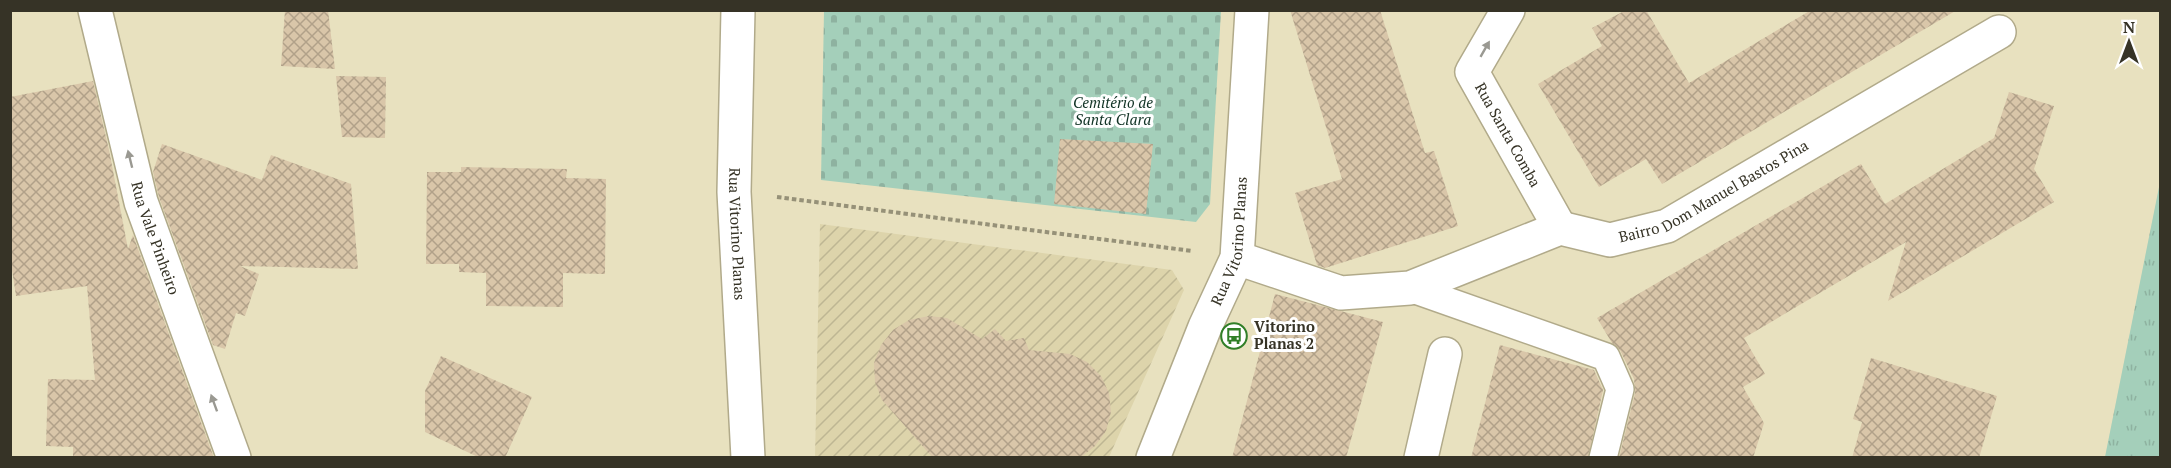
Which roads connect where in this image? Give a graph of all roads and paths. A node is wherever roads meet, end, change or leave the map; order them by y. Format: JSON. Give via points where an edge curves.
{"nodes":[{"id":1,"x":94,"y":10,"type":"edge"},
{"id":2,"x":738,"y":10,"type":"edge"},
{"id":3,"x":1252,"y":10,"type":"edge"},
{"id":4,"x":1508,"y":10,"type":"edge"},
{"id":5,"x":1999,"y":32,"type":"dead end"},
{"id":6,"x":734,"y":192,"type":"junction"},
{"id":7,"x":1560,"y":228,"type":"junction"},
{"id":8,"x":1237,"y":258,"type":"junction"},
{"id":9,"x":1410,"y":288,"type":"junction"},
{"id":10,"x":1445,"y":354,"type":"dead end"},
{"id":11,"x":234,"y":458,"type":"edge"},
{"id":12,"x":748,"y":458,"type":"edge"},
{"id":13,"x":1153,"y":458,"type":"edge"},
{"id":14,"x":1421,"y":458,"type":"edge"},
{"id":15,"x":1603,"y":458,"type":"edge"}],
"edges":[{"from":11,"to":1,"type":"street","name":"Rua Vale Pinheiro","one_way":true,"via":[[141,202]]},
{"from":2,"to":6,"type":"street","name":"Rua Vitorino Planas"},
{"from":3,"to":8,"type":"street","name":"Rua Vitorino Planas"},
{"from":7,"to":4,"type":"street","name":"Rua Santa Comba","one_way":true,"via":[[1472,72]]},
{"from":5,"to":7,"type":"street","name":"Bairro Dom Manuel Bastos Pina","via":[[1667,225],[1610,240]]},
{"from":6,"to":8,"type":"path"},
{"from":6,"to":12,"type":"street","name":"Rua Vitorino Planas"},
{"from":7,"to":9,"type":"street"},
{"from":8,"to":9,"type":"street","via":[[1341,293]]},
{"from":8,"to":13,"type":"street","name":"Rua Vitorino Planas"},
{"from":9,"to":15,"type":"lane","via":[[1606,357],[1620,389]]},
{"from":10,"to":14,"type":"street"}]}
